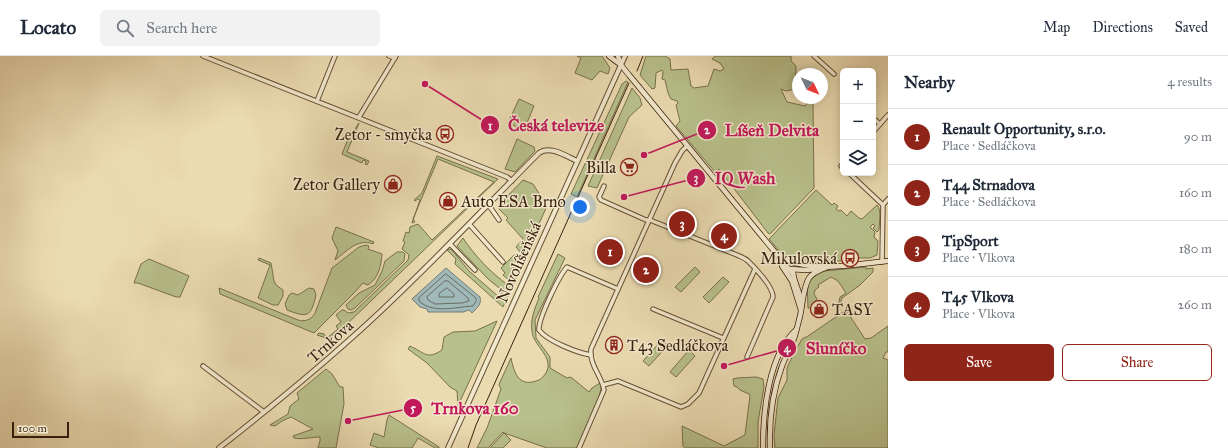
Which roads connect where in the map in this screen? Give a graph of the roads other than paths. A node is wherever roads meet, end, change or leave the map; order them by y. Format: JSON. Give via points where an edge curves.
{"nodes":[{"id":1,"x":203,"y":56,"type":"edge"},
{"id":2,"x":335,"y":56,"type":"edge"},
{"id":3,"x":389,"y":56,"type":"edge"},
{"id":4,"x":609,"y":56,"type":"edge"},
{"id":5,"x":618,"y":56,"type":"edge"},
{"id":6,"x":625,"y":56,"type":"edge"},
{"id":7,"x":814,"y":56,"type":"edge"},
{"id":8,"x":396,"y":57,"type":"edge"},
{"id":9,"x":621,"y":65,"type":"junction"},
{"id":10,"x":834,"y":74,"type":"dead end"},
{"id":11,"x":317,"y":101,"type":"junction"},
{"id":12,"x":888,"y":115,"type":"edge"},
{"id":13,"x":359,"y":117,"type":"junction"},
{"id":14,"x":876,"y":121,"type":"edge"},
{"id":15,"x":880,"y":124,"type":"junction"},
{"id":16,"x":876,"y":129,"type":"edge"},
{"id":17,"x":687,"y":146,"type":"junction"},
{"id":18,"x":578,"y":161,"type":"junction"},
{"id":19,"x":851,"y":176,"type":"edge"},
{"id":20,"x":512,"y":181,"type":"junction"},
{"id":21,"x":604,"y":186,"type":"dead end"},
{"id":22,"x":888,"y":199,"type":"edge"},
{"id":23,"x":488,"y":204,"type":"junction"},
{"id":24,"x":883,"y":205,"type":"junction"},
{"id":25,"x":499,"y":220,"type":"dead end"},
{"id":26,"x":650,"y":220,"type":"junction"},
{"id":27,"x":469,"y":224,"type":"junction"},
{"id":28,"x":450,"y":244,"type":"junction"},
{"id":29,"x":772,"y":249,"type":"junction"},
{"id":30,"x":888,"y":261,"type":"edge"},
{"id":31,"x":503,"y":262,"type":"dead end"},
{"id":32,"x":882,"y":262,"type":"junction"},
{"id":33,"x":804,"y":266,"type":"junction"},
{"id":34,"x":830,"y":266,"type":"junction"},
{"id":35,"x":755,"y":269,"type":"junction"},
{"id":36,"x":790,"y":269,"type":"junction"},
{"id":37,"x":475,"y":270,"type":"dead end"},
{"id":38,"x":618,"y":289,"type":"junction"},
{"id":39,"x":653,"y":309,"type":"dead end"},
{"id":40,"x":801,"y":312,"type":"junction"},
{"id":41,"x":796,"y":330,"type":"junction"},
{"id":42,"x":723,"y":338,"type":"junction"},
{"id":43,"x":590,"y":355,"type":"junction"},
{"id":44,"x":748,"y":356,"type":"dead end"},
{"id":45,"x":203,"y":366,"type":"dead end"},
{"id":46,"x":603,"y":385,"type":"junction"},
{"id":47,"x":264,"y":412,"type":"junction"},
{"id":48,"x":219,"y":448,"type":"edge"},
{"id":49,"x":448,"y":448,"type":"edge"},
{"id":50,"x":579,"y":448,"type":"edge"},
{"id":51,"x":763,"y":448,"type":"edge"},
{"id":52,"x":770,"y":448,"type":"edge"}],
"edges":[{"from":1,"to":11,"type":"street"},
{"from":2,"to":11,"type":"street"},
{"from":3,"to":8,"type":"street"},
{"from":4,"to":9,"type":"main road"},
{"from":5,"to":9,"type":"main road"},
{"from":6,"to":9,"type":"street","name":"Novolíšeňská"},
{"from":7,"to":10,"type":"street"},
{"from":8,"to":13,"type":"street"},
{"from":9,"to":17,"type":"main road","bridge":true},
{"from":9,"to":18,"type":"street","name":"Novolíšeňská"},
{"from":11,"to":13,"type":"street"},
{"from":12,"to":15,"type":"street"},
{"from":13,"to":20,"type":"street"},
{"from":14,"to":15,"type":"street"},
{"from":15,"to":16,"type":"street"},
{"from":17,"to":26,"type":"street","via":[[675,163]]},
{"from":17,"to":29,"type":"main road"},
{"from":18,"to":20,"type":"street","name":"Trnkova","via":[[545,150]]},
{"from":18,"to":49,"type":"street","name":"Novolíšeňská"},
{"from":19,"to":24,"type":"street"},
{"from":20,"to":23,"type":"street","name":"Trnkova"},
{"from":21,"to":26,"type":"street","via":[[599,197],[601,200]]},
{"from":22,"to":24,"type":"street"},
{"from":23,"to":25,"type":"street"},
{"from":23,"to":27,"type":"street","name":"Trnkova"},
{"from":24,"to":32,"type":"street"},
{"from":26,"to":35,"type":"street","via":[[737,255],[748,261]]},
{"from":26,"to":38,"type":"street"},
{"from":27,"to":28,"type":"street","name":"Trnkova"},
{"from":27,"to":31,"type":"street"},
{"from":28,"to":37,"type":"street"},
{"from":28,"to":47,"type":"street","name":"Trnkova","via":[[343,346]]},
{"from":29,"to":33,"type":"main road","via":[[791,262]]},
{"from":29,"to":36,"type":"main road"},
{"from":29,"to":40,"type":"main road","via":[[792,281]]},
{"from":30,"to":32,"type":"main road"},
{"from":32,"to":34,"type":"main road"},
{"from":33,"to":34,"type":"main road"},
{"from":33,"to":36,"type":"main road"},
{"from":34,"to":36,"type":"main road","via":[[813,270]]},
{"from":34,"to":40,"type":"main road","via":[[810,277]]},
{"from":35,"to":42,"type":"street"},
{"from":35,"to":44,"type":"street","via":[[772,289],[773,297]]},
{"from":36,"to":40,"type":"main road","via":[[801,295]]},
{"from":38,"to":43,"type":"street"},
{"from":38,"to":43,"type":"street","via":[[567,267],[540,320],[539,330],[547,337]]},
{"from":39,"to":42,"type":"street"},
{"from":40,"to":41,"type":"main road"},
{"from":41,"to":51,"type":"main road","via":[[788,337],[774,368],[765,406]]},
{"from":41,"to":52,"type":"main road","via":[[782,365],[774,395],[769,430]]},
{"from":42,"to":46,"type":"street","via":[[699,393],[681,407],[618,381]]},
{"from":43,"to":46,"type":"street"},
{"from":45,"to":47,"type":"street"},
{"from":46,"to":50,"type":"street","via":[[603,394]]},
{"from":47,"to":48,"type":"street","name":"Trnkova"}]}
